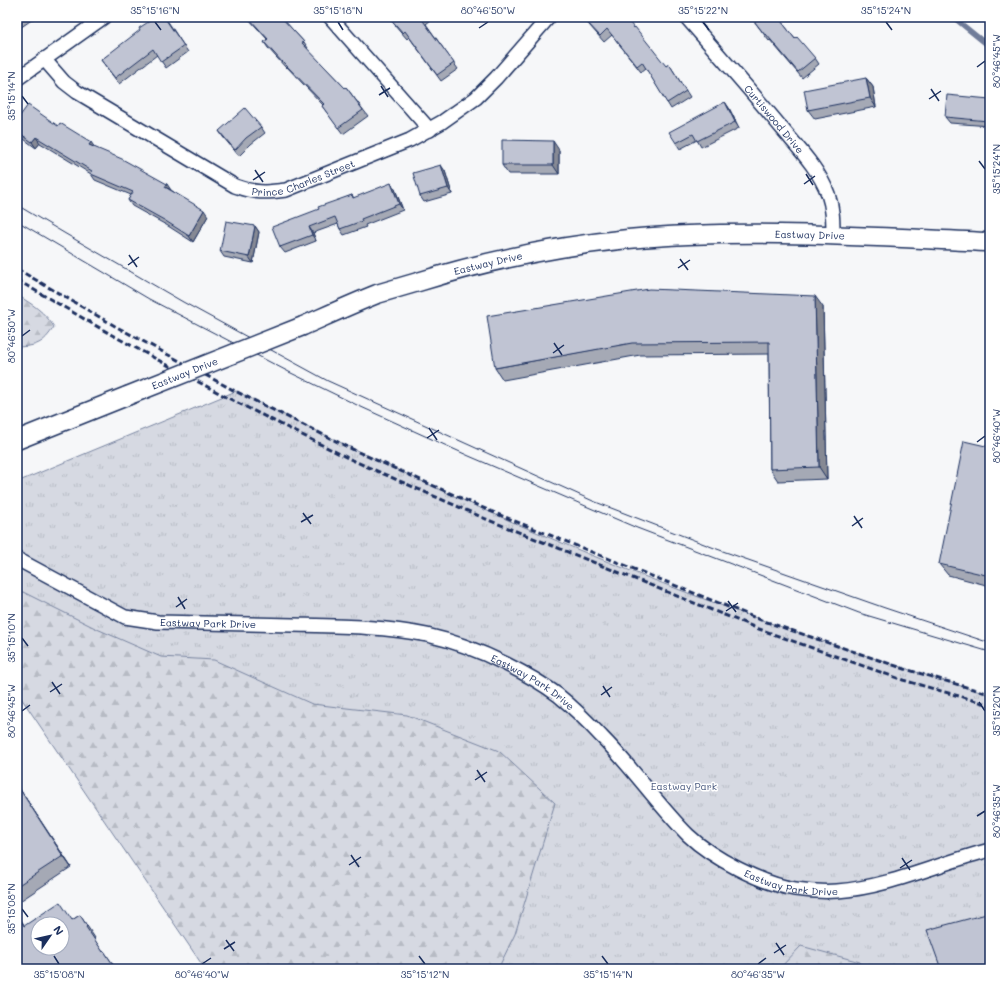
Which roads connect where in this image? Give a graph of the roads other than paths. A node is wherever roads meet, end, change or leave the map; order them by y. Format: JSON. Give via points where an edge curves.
{"nodes":[{"id":1,"x":104,"y":17,"type":"edge"},
{"id":2,"x":330,"y":17,"type":"edge"},
{"id":3,"x":549,"y":17,"type":"edge"},
{"id":4,"x":686,"y":17,"type":"edge"},
{"id":5,"x":44,"y":59,"type":"junction"},
{"id":6,"x":17,"y":79,"type":"edge"},
{"id":7,"x":430,"y":130,"type":"junction"},
{"id":8,"x":833,"y":236,"type":"junction"},
{"id":9,"x":990,"y":242,"type":"edge"},
{"id":10,"x":17,"y":440,"type":"edge"},
{"id":11,"x":17,"y":559,"type":"edge"},
{"id":12,"x":990,"y":850,"type":"edge"}],
"edges":[{"from":1,"to":5,"type":"street"},
{"from":2,"to":7,"type":"street"},
{"from":3,"to":7,"type":"street","name":"Prince Charles Street","via":[[476,98]]},
{"from":4,"to":8,"type":"street","name":"Curtiswood Drive","via":[[810,162],[828,194],[832,209]]},
{"from":5,"to":6,"type":"street"},
{"from":5,"to":7,"type":"street","name":"Prince Charles Street","via":[[64,82],[77,92],[235,186],[249,191],[286,190]]},
{"from":8,"to":9,"type":"main road","name":"Eastway Drive"},
{"from":8,"to":10,"type":"main road","name":"Eastway Drive","bridge":true,"via":[[750,234],[626,239],[566,247],[489,262],[377,294]]},
{"from":11,"to":12,"type":"street","name":"Eastway Park Drive","via":[[124,617],[158,622],[381,628],[429,635],[480,652],[557,694],[617,753],[690,836],[706,849],[742,871],[776,884],[816,891],[859,888],[895,880]]}]}
